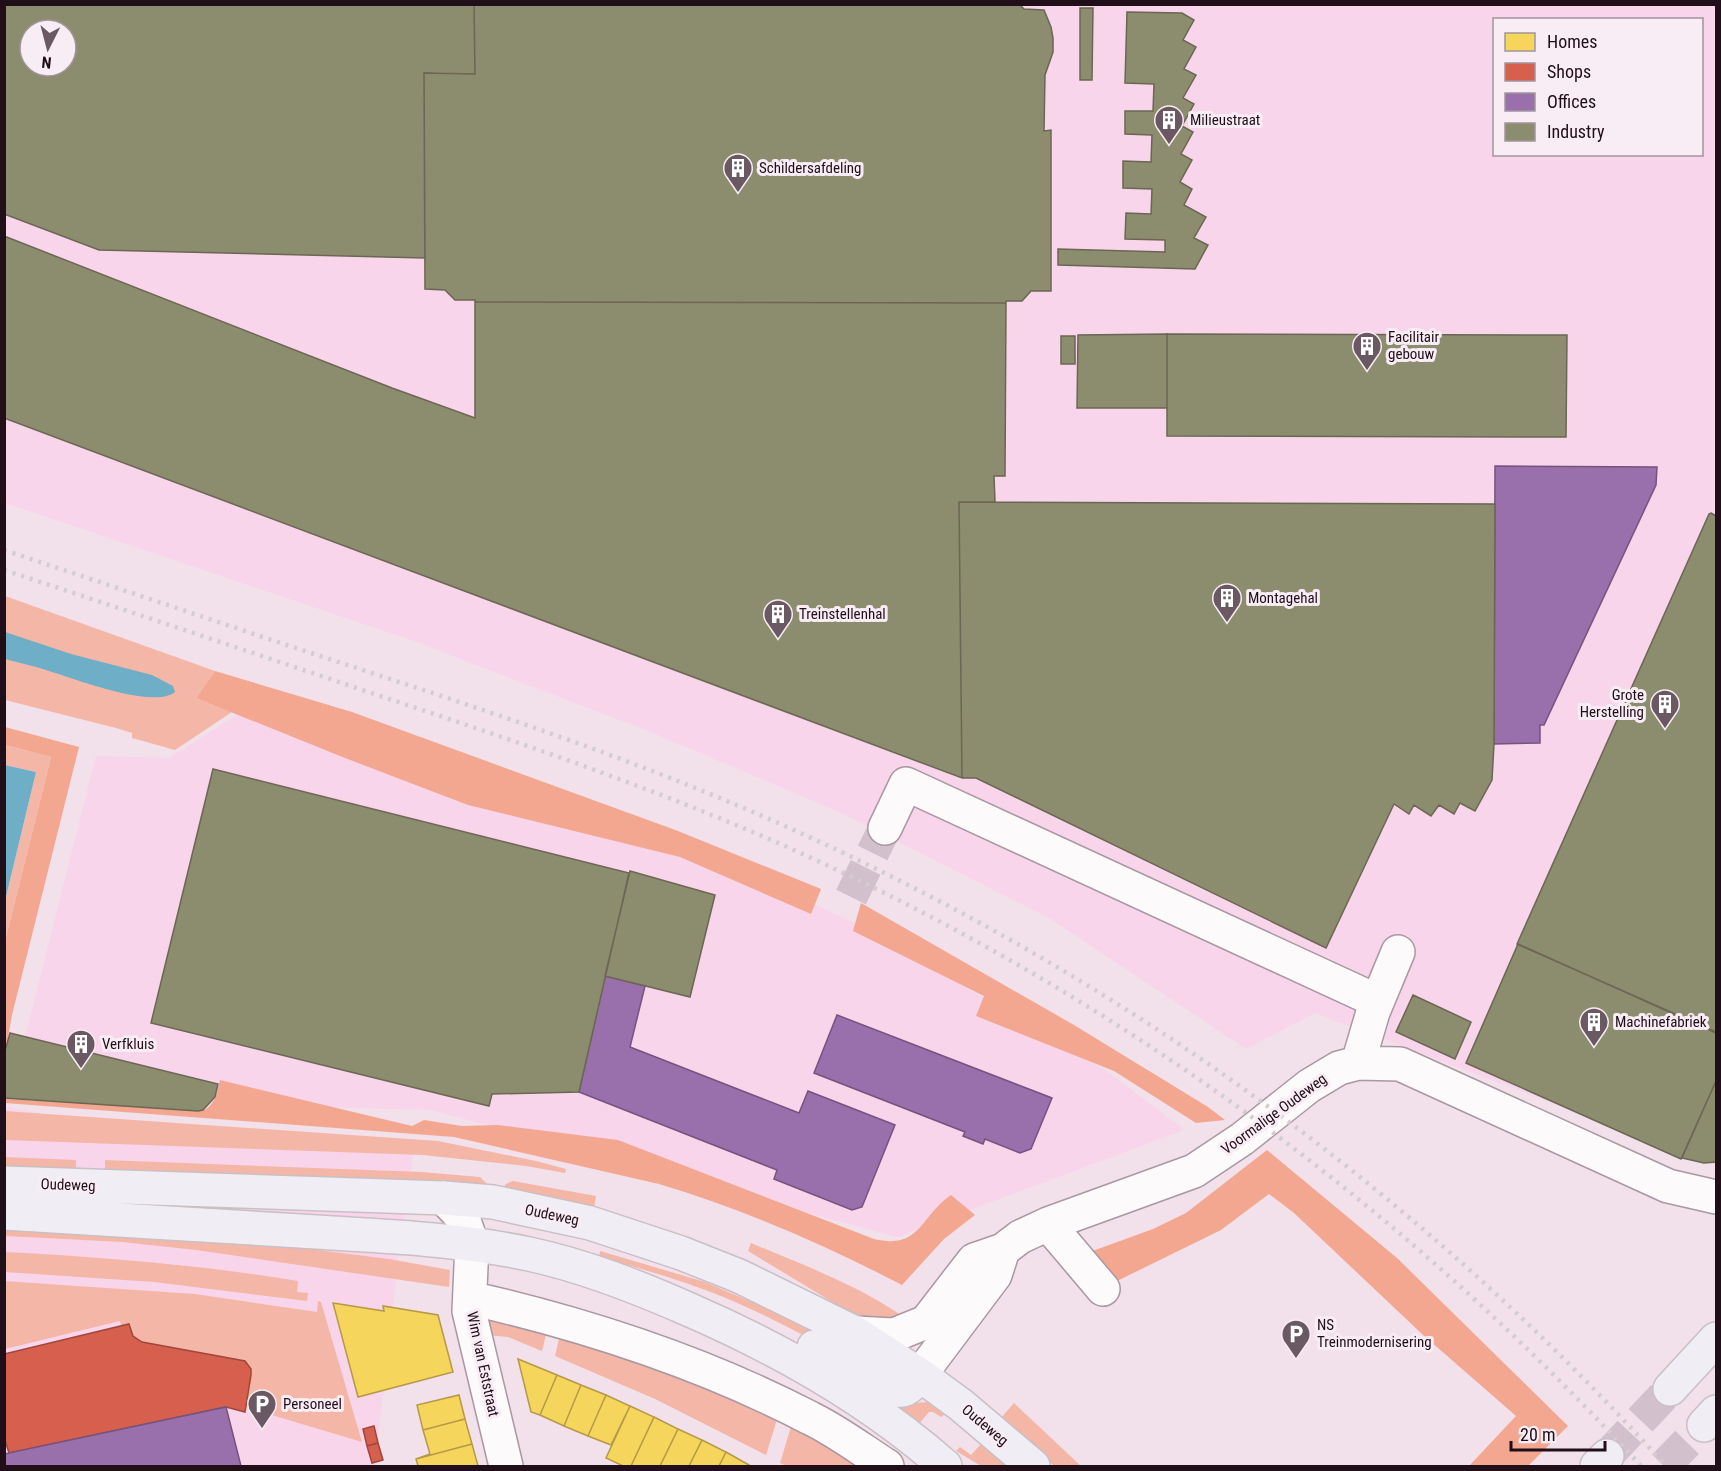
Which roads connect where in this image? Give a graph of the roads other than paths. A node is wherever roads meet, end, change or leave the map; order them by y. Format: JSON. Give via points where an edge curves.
{"nodes":[{"id":1,"x":885,"y":828,"type":"tunnel mouth"},
{"id":2,"x":1398,"y":952,"type":"dead end"},
{"id":3,"x":1377,"y":1002,"type":"junction"},
{"id":4,"x":1358,"y":1063,"type":"junction"},
{"id":5,"x":4,"y":1183,"type":"edge"},
{"id":6,"x":1716,"y":1197,"type":"edge"},
{"id":7,"x":444,"y":1198,"type":"junction"},
{"id":8,"x":4,"y":1213,"type":"edge"},
{"id":9,"x":1048,"y":1224,"type":"junction"},
{"id":10,"x":472,"y":1244,"type":"junction"},
{"id":11,"x":1003,"y":1250,"type":"junction"},
{"id":12,"x":1103,"y":1289,"type":"dead end"},
{"id":13,"x":470,"y":1298,"type":"junction"},
{"id":14,"x":855,"y":1333,"type":"junction"},
{"id":15,"x":1716,"y":1339,"type":"edge"},
{"id":16,"x":769,"y":1347,"type":"junction"},
{"id":17,"x":920,"y":1375,"type":"junction"},
{"id":18,"x":1670,"y":1389,"type":"tunnel mouth"},
{"id":19,"x":506,"y":1467,"type":"edge"},
{"id":20,"x":887,"y":1467,"type":"edge"},
{"id":21,"x":945,"y":1467,"type":"edge"},
{"id":22,"x":1033,"y":1467,"type":"edge"}],
"edges":[{"from":1,"to":3,"type":"street","via":[[906,784]]},
{"from":2,"to":3,"type":"street"},
{"from":3,"to":4,"type":"street"},
{"from":4,"to":6,"type":"street","name":"Voormalige Oudeweg","via":[[1400,1065],[1668,1186]]},
{"from":4,"to":9,"type":"street","name":"Voormalige Oudeweg","via":[[1339,1068],[1309,1086],[1194,1171]]},
{"from":5,"to":7,"type":"main road","name":"Oudeweg"},
{"from":7,"to":10,"type":"street","name":"Wim van Eststraat","via":[[463,1218]]},
{"from":7,"to":14,"type":"main road","name":"Oudeweg","via":[[493,1202],[599,1226],[739,1276]]},
{"from":8,"to":10,"type":"main road","name":"Oudeweg"},
{"from":9,"to":11,"type":"street","name":"Voormalige Oudeweg"},
{"from":9,"to":12,"type":"street"},
{"from":10,"to":13,"type":"street","name":"Wim van Eststraat"},
{"from":10,"to":16,"type":"main road","name":"Oudeweg","via":[[592,1271]]},
{"from":11,"to":14,"type":"street","name":"Voormalige Oudeweg","via":[[974,1260],[926,1322],[894,1335]]},
{"from":11,"to":17,"type":"street","via":[[995,1275]]},
{"from":13,"to":19,"type":"street","name":"Wim van Eststraat","via":[[469,1311]]},
{"from":13,"to":20,"type":"street","via":[[557,1319],[727,1378],[812,1419]]},
{"from":14,"to":17,"type":"main road","name":"Oudeweg"},
{"from":15,"to":18,"type":"main road"},
{"from":16,"to":17,"type":"main road","via":[[806,1343],[895,1392],[906,1390]]},
{"from":16,"to":21,"type":"main road","name":"Oudeweg","via":[[876,1412]]},
{"from":17,"to":22,"type":"main road","name":"Oudeweg"}]}
